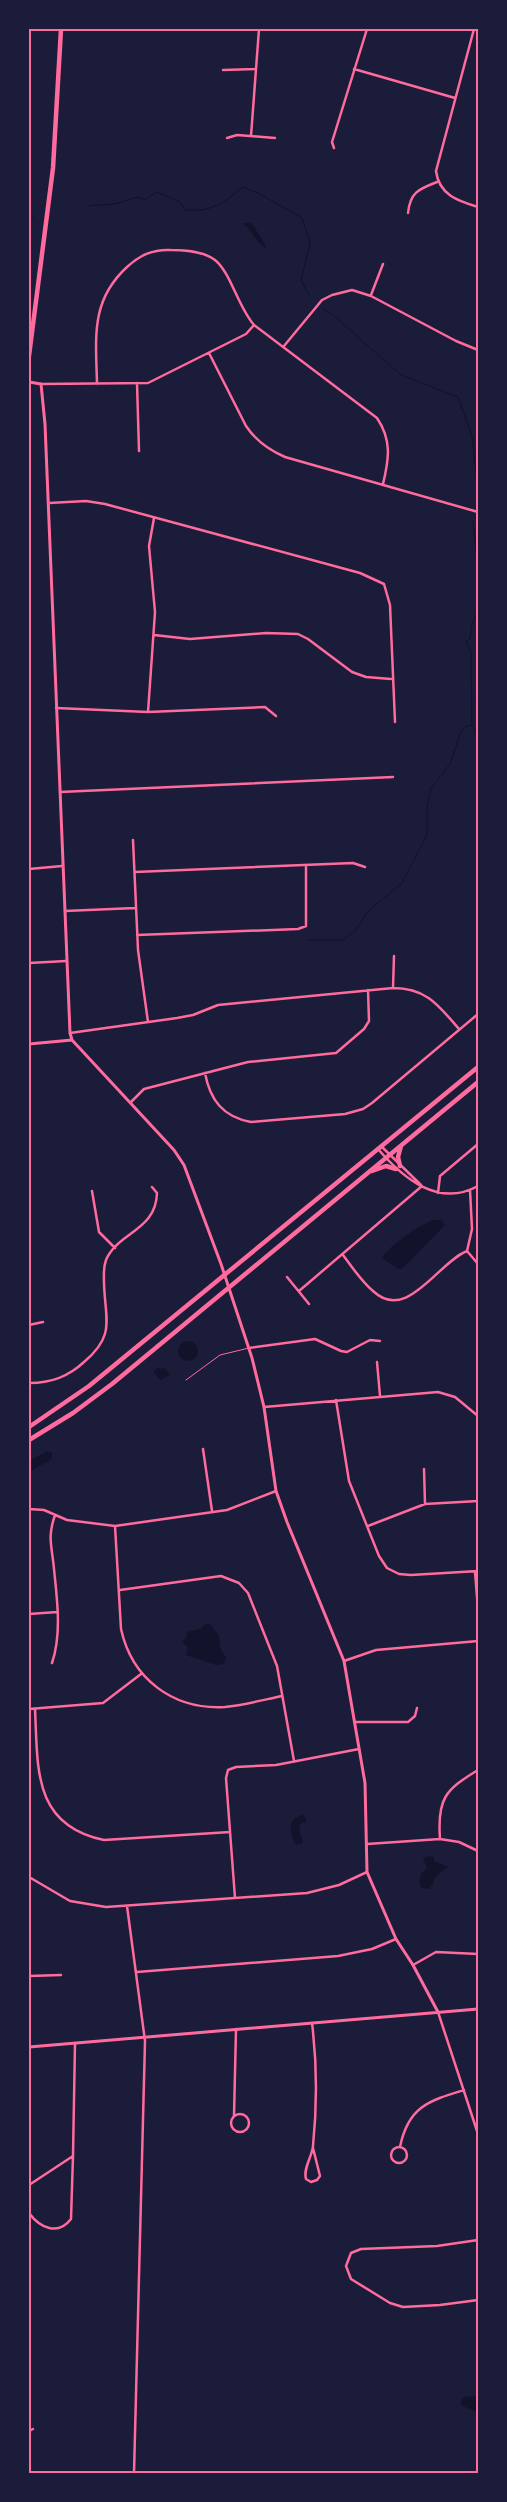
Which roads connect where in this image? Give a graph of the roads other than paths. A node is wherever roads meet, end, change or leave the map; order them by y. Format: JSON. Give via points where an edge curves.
{"nodes":[{"id":1,"x":61,"y":29,"type":"edge"},
{"id":2,"x":259,"y":29,"type":"edge"},
{"id":3,"x":367,"y":29,"type":"edge"},
{"id":4,"x":474,"y":29,"type":"edge"},
{"id":5,"x":256,"y":69,"type":"junction"},
{"id":6,"x":354,"y":69,"type":"junction"},
{"id":7,"x":224,"y":70,"type":"dead end"},
{"id":8,"x":455,"y":98,"type":"junction"},
{"id":9,"x":252,"y":136,"type":"junction"},
{"id":10,"x":227,"y":138,"type":"dead end"},
{"id":11,"x":275,"y":138,"type":"dead end"},
{"id":12,"x":334,"y":148,"type":"dead end"},
{"id":13,"x":437,"y":182,"type":"junction"},
{"id":14,"x":478,"y":207,"type":"edge"},
{"id":15,"x":408,"y":213,"type":"dead end"},
{"id":16,"x":383,"y":264,"type":"dead end"},
{"id":17,"x":371,"y":296,"type":"junction"},
{"id":18,"x":254,"y":325,"type":"junction"},
{"id":19,"x":284,"y":346,"type":"junction"},
{"id":20,"x":478,"y":350,"type":"edge"},
{"id":21,"x":209,"y":353,"type":"junction"},
{"id":22,"x":29,"y":356,"type":"edge"},
{"id":23,"x":29,"y":382,"type":"edge"},
{"id":24,"x":137,"y":383,"type":"junction"},
{"id":25,"x":41,"y":384,"type":"junction"},
{"id":26,"x":97,"y":384,"type":"junction"},
{"id":27,"x":139,"y":451,"type":"dead end"},
{"id":28,"x":383,"y":484,"type":"junction"},
{"id":29,"x":48,"y":503,"type":"junction"},
{"id":30,"x":478,"y":512,"type":"edge"},
{"id":31,"x":154,"y":518,"type":"junction"},
{"id":32,"x":154,"y":635,"type":"junction"},
{"id":33,"x":391,"y":679,"type":"junction"},
{"id":34,"x":56,"y":708,"type":"junction"},
{"id":35,"x":148,"y":712,"type":"junction"},
{"id":36,"x":276,"y":716,"type":"dead end"},
{"id":37,"x":395,"y":722,"type":"dead end"},
{"id":38,"x":394,"y":777,"type":"dead end"},
{"id":39,"x":60,"y":792,"type":"junction"},
{"id":40,"x":133,"y":840,"type":"dead end"},
{"id":41,"x":306,"y":865,"type":"junction"},
{"id":42,"x":62,"y":866,"type":"junction"},
{"id":43,"x":365,"y":867,"type":"dead end"},
{"id":44,"x":29,"y":869,"type":"edge"},
{"id":45,"x":135,"y":872,"type":"junction"},
{"id":46,"x":135,"y":908,"type":"junction"},
{"id":47,"x":64,"y":911,"type":"junction"},
{"id":48,"x":137,"y":935,"type":"junction"},
{"id":49,"x":394,"y":956,"type":"dead end"},
{"id":50,"x":66,"y":961,"type":"junction"},
{"id":51,"x":29,"y":963,"type":"edge"},
{"id":52,"x":394,"y":988,"type":"junction"},
{"id":53,"x":368,"y":990,"type":"junction"},
{"id":54,"x":478,"y":1014,"type":"edge"},
{"id":55,"x":148,"y":1022,"type":"junction"},
{"id":56,"x":459,"y":1030,"type":"junction"},
{"id":57,"x":70,"y":1033,"type":"junction"},
{"id":58,"x":72,"y":1040,"type":"junction"},
{"id":59,"x":29,"y":1044,"type":"edge"},
{"id":60,"x":478,"y":1068,"type":"edge"},
{"id":61,"x":205,"y":1073,"type":"junction"},
{"id":62,"x":478,"y":1082,"type":"edge"},
{"id":63,"x":131,"y":1102,"type":"junction"},
{"id":64,"x":478,"y":1144,"type":"edge"},
{"id":65,"x":401,"y":1145,"type":"junction"},
{"id":66,"x":380,"y":1148,"type":"junction"},
{"id":67,"x":387,"y":1156,"type":"junction"},
{"id":68,"x":398,"y":1167,"type":"junction"},
{"id":69,"x":366,"y":1174,"type":"junction"},
{"id":70,"x":412,"y":1176,"type":"junction"},
{"id":71,"x":410,"y":1180,"type":"junction"},
{"id":72,"x":422,"y":1186,"type":"junction"},
{"id":73,"x":478,"y":1186,"type":"edge"},
{"id":74,"x":152,"y":1187,"type":"dead end"},
{"id":75,"x":470,"y":1190,"type":"junction"},
{"id":76,"x":92,"y":1191,"type":"dead end"},
{"id":77,"x":438,"y":1193,"type":"junction"},
{"id":78,"x":115,"y":1248,"type":"junction"},
{"id":79,"x":467,"y":1251,"type":"junction"},
{"id":80,"x":343,"y":1255,"type":"junction"},
{"id":81,"x":478,"y":1264,"type":"edge"},
{"id":82,"x":225,"y":1275,"type":"junction"},
{"id":83,"x":287,"y":1277,"type":"dead end"},
{"id":84,"x":230,"y":1288,"type":"junction"},
{"id":85,"x":299,"y":1291,"type":"junction"},
{"id":86,"x":309,"y":1304,"type":"dead end"},
{"id":87,"x":42,"y":1322,"type":"dead end"},
{"id":88,"x":29,"y":1325,"type":"edge"},
{"id":89,"x":380,"y":1341,"type":"dead end"},
{"id":90,"x":248,"y":1348,"type":"junction"},
{"id":91,"x":377,"y":1362,"type":"dead end"},
{"id":92,"x":186,"y":1380,"type":"dead end"},
{"id":93,"x":29,"y":1383,"type":"edge"},
{"id":94,"x":380,"y":1396,"type":"junction"},
{"id":95,"x":336,"y":1400,"type":"junction"},
{"id":96,"x":264,"y":1407,"type":"junction"},
{"id":97,"x":478,"y":1414,"type":"edge"},
{"id":98,"x":29,"y":1427,"type":"edge"},
{"id":99,"x":29,"y":1440,"type":"edge"},
{"id":100,"x":203,"y":1449,"type":"dead end"},
{"id":101,"x":424,"y":1469,"type":"dead end"},
{"id":102,"x":276,"y":1491,"type":"junction"},
{"id":103,"x":478,"y":1502,"type":"edge"},
{"id":104,"x":425,"y":1504,"type":"junction"},
{"id":105,"x":29,"y":1509,"type":"edge"},
{"id":106,"x":212,"y":1512,"type":"junction"},
{"id":107,"x":55,"y":1515,"type":"junction"},
{"id":108,"x":115,"y":1526,"type":"junction"},
{"id":109,"x":368,"y":1526,"type":"junction"},
{"id":110,"x":477,"y":1571,"type":"edge"},
{"id":111,"x":120,"y":1590,"type":"junction"},
{"id":112,"x":478,"y":1610,"type":"edge"},
{"id":113,"x":57,"y":1612,"type":"junction"},
{"id":114,"x":29,"y":1614,"type":"edge"},
{"id":115,"x":478,"y":1641,"type":"edge"},
{"id":116,"x":344,"y":1661,"type":"junction"},
{"id":117,"x":52,"y":1662,"type":"dead end"},
{"id":118,"x":141,"y":1674,"type":"junction"},
{"id":119,"x":282,"y":1696,"type":"junction"},
{"id":120,"x":418,"y":1708,"type":"dead end"},
{"id":121,"x":29,"y":1709,"type":"edge"},
{"id":122,"x":35,"y":1709,"type":"junction"},
{"id":123,"x":355,"y":1722,"type":"junction"},
{"id":124,"x":360,"y":1749,"type":"junction"},
{"id":125,"x":294,"y":1761,"type":"junction"},
{"id":126,"x":478,"y":1770,"type":"edge"},
{"id":127,"x":230,"y":1832,"type":"junction"},
{"id":128,"x":440,"y":1839,"type":"junction"},
{"id":129,"x":365,"y":1845,"type":"junction"},
{"id":130,"x":478,"y":1851,"type":"edge"},
{"id":131,"x":367,"y":1872,"type":"junction"},
{"id":132,"x":29,"y":1877,"type":"edge"},
{"id":133,"x":235,"y":1898,"type":"junction"},
{"id":134,"x":127,"y":1906,"type":"junction"},
{"id":135,"x":396,"y":1939,"type":"junction"},
{"id":136,"x":478,"y":1954,"type":"edge"},
{"id":137,"x":413,"y":1965,"type":"junction"},
{"id":138,"x":137,"y":1972,"type":"junction"},
{"id":139,"x":61,"y":1975,"type":"dead end"},
{"id":140,"x":29,"y":1976,"type":"edge"},
{"id":141,"x":478,"y":2009,"type":"edge"},
{"id":142,"x":438,"y":2012,"type":"junction"},
{"id":143,"x":312,"y":2023,"type":"junction"},
{"id":144,"x":236,"y":2029,"type":"junction"},
{"id":145,"x":144,"y":2036,"type":"junction"},
{"id":146,"x":75,"y":2044,"type":"junction"},
{"id":147,"x":29,"y":2047,"type":"edge"},
{"id":148,"x":464,"y":2090,"type":"junction"},
{"id":149,"x":234,"y":2116,"type":"junction"},
{"id":150,"x":478,"y":2134,"type":"edge"},
{"id":151,"x":400,"y":2147,"type":"junction"},
{"id":152,"x":313,"y":2148,"type":"junction"},
{"id":153,"x":73,"y":2156,"type":"junction"},
{"id":154,"x":29,"y":2185,"type":"edge"},
{"id":155,"x":29,"y":2213,"type":"edge"},
{"id":156,"x":478,"y":2240,"type":"edge"},
{"id":157,"x":478,"y":2300,"type":"edge"},
{"id":158,"x":33,"y":2429,"type":"dead end"},
{"id":159,"x":29,"y":2431,"type":"edge"},
{"id":160,"x":134,"y":2473,"type":"edge"}],
"edges":[{"from":1,"to":22,"type":"main road","via":[[53,168]]},
{"from":2,"to":5,"type":"street"},
{"from":3,"to":6,"type":"street"},
{"from":4,"to":8,"type":"street"},
{"from":5,"to":7,"type":"street"},
{"from":5,"to":9,"type":"street"},
{"from":6,"to":8,"type":"street"},
{"from":6,"to":12,"type":"street","via":[[332,142]]},
{"from":8,"to":13,"type":"street","via":[[438,161]]},
{"from":9,"to":10,"type":"street"},
{"from":9,"to":11,"type":"street"},
{"from":13,"to":14,"type":"street","via":[[455,200]]},
{"from":13,"to":15,"type":"street","via":[[416,192],[409,200]]},
{"from":16,"to":17,"type":"street"},
{"from":17,"to":19,"type":"street","via":[[352,290],[332,295],[312,310]]},
{"from":17,"to":20,"type":"street"},
{"from":18,"to":19,"type":"street"},
{"from":18,"to":21,"type":"street","via":[[246,334]]},
{"from":18,"to":26,"type":"street","via":[[216,261],[207,255],[158,249],[145,253],[116,276],[106,290],[96,332]]},
{"from":19,"to":28,"type":"street","via":[[377,418],[385,430],[389,450]]},
{"from":21,"to":24,"type":"street","via":[[155,380]]},
{"from":21,"to":28,"type":"street","via":[[246,426],[260,443],[285,457]]},
{"from":23,"to":25,"type":"street"},
{"from":24,"to":26,"type":"street"},
{"from":24,"to":27,"type":"street"},
{"from":25,"to":26,"type":"street"},
{"from":25,"to":29,"type":"street"},
{"from":28,"to":30,"type":"street"},
{"from":29,"to":31,"type":"street","via":[[86,501]]},
{"from":29,"to":34,"type":"street"},
{"from":31,"to":32,"type":"street","via":[[148,546],[155,612]]},
{"from":31,"to":33,"type":"street","via":[[360,573],[384,584],[390,605]]},
{"from":32,"to":33,"type":"street","via":[[190,640],[266,633],[298,634],[352,672]]},
{"from":32,"to":35,"type":"street"},
{"from":33,"to":37,"type":"street"},
{"from":34,"to":35,"type":"street"},
{"from":34,"to":39,"type":"street"},
{"from":35,"to":36,"type":"street","via":[[265,708]]},
{"from":38,"to":39,"type":"street"},
{"from":39,"to":42,"type":"street"},
{"from":40,"to":45,"type":"street"},
{"from":41,"to":43,"type":"street","via":[[353,863]]},
{"from":41,"to":45,"type":"street"},
{"from":41,"to":48,"type":"street","via":[[306,926],[298,929]]},
{"from":42,"to":44,"type":"street"},
{"from":42,"to":47,"type":"street"},
{"from":45,"to":46,"type":"street"},
{"from":46,"to":47,"type":"street"},
{"from":46,"to":48,"type":"street"},
{"from":47,"to":50,"type":"street"},
{"from":48,"to":55,"type":"street"},
{"from":49,"to":52,"type":"street"},
{"from":50,"to":51,"type":"street"},
{"from":50,"to":57,"type":"street"},
{"from":52,"to":53,"type":"street"},
{"from":52,"to":56,"type":"street","via":[[425,994],[438,1004]]},
{"from":53,"to":55,"type":"street","via":[[218,1004],[193,1015]]},
{"from":53,"to":61,"type":"street","via":[[369,1021],[336,1053],[248,1062]]},
{"from":54,"to":56,"type":"street"},
{"from":55,"to":57,"type":"street"},
{"from":56,"to":61,"type":"street","via":[[363,1109],[345,1114],[251,1122],[240,1120],[226,1113],[213,1100]]},
{"from":57,"to":58,"type":"street"},
{"from":58,"to":59,"type":"street"},
{"from":58,"to":63,"type":"street"},
{"from":60,"to":66,"type":"main road"},
{"from":61,"to":63,"type":"street","via":[[144,1089]]},
{"from":62,"to":65,"type":"main road"},
{"from":63,"to":82,"type":"street","via":[[182,1161]]},
{"from":64,"to":77,"type":"street","via":[[440,1176]]},
{"from":65,"to":67,"type":"main road"},
{"from":65,"to":68,"type":"main road"},
{"from":66,"to":67,"type":"street"},
{"from":66,"to":82,"type":"main road"},
{"from":67,"to":68,"type":"street"},
{"from":67,"to":69,"type":"main road"},
{"from":68,"to":69,"type":"main road","via":[[386,1166]]},
{"from":68,"to":70,"type":"street"},
{"from":68,"to":71,"type":"street"},
{"from":69,"to":84,"type":"main road"},
{"from":70,"to":71,"type":"street"},
{"from":70,"to":72,"type":"street"},
{"from":71,"to":72,"type":"street"},
{"from":72,"to":77,"type":"street"},
{"from":72,"to":80,"type":"street"},
{"from":73,"to":75,"type":"street"},
{"from":74,"to":78,"type":"street","via":[[157,1193],[156,1202],[148,1220]]},
{"from":75,"to":77,"type":"street"},
{"from":75,"to":79,"type":"street","via":[[472,1229]]},
{"from":76,"to":78,"type":"street","via":[[99,1232]]},
{"from":78,"to":93,"type":"street","via":[[104,1269],[107,1321],[103,1343],[64,1377]]},
{"from":79,"to":80,"type":"street","via":[[449,1261],[416,1292],[400,1300],[378,1295]]},
{"from":79,"to":81,"type":"street"},
{"from":80,"to":85,"type":"street"},
{"from":82,"to":84,"type":"street"},
{"from":82,"to":98,"type":"main road","via":[[89,1386]]},
{"from":83,"to":85,"type":"street"},
{"from":84,"to":90,"type":"street"},
{"from":84,"to":99,"type":"main road","via":[[86,1404]]},
{"from":85,"to":86,"type":"street"},
{"from":87,"to":88,"type":"street"},
{"from":89,"to":90,"type":"street","via":[[370,1340],[347,1352],[316,1339]]},
{"from":90,"to":92,"type":"lane","via":[[220,1355]]},
{"from":90,"to":96,"type":"street"},
{"from":91,"to":94,"type":"street"},
{"from":94,"to":95,"type":"street"},
{"from":94,"to":97,"type":"street","via":[[446,1393]]},
{"from":95,"to":96,"type":"street"},
{"from":95,"to":109,"type":"street","via":[[345,1467]]},
{"from":96,"to":102,"type":"street"},
{"from":100,"to":106,"type":"street"},
{"from":101,"to":104,"type":"street"},
{"from":102,"to":106,"type":"street","via":[[227,1510]]},
{"from":102,"to":116,"type":"street"},
{"from":103,"to":104,"type":"street"},
{"from":104,"to":109,"type":"street"},
{"from":105,"to":107,"type":"street"},
{"from":106,"to":108,"type":"street"},
{"from":107,"to":108,"type":"street","via":[[67,1520]]},
{"from":107,"to":113,"type":"street","via":[[49,1532]]},
{"from":108,"to":111,"type":"street"},
{"from":109,"to":110,"type":"street","via":[[379,1556],[388,1568],[399,1574]]},
{"from":110,"to":112,"type":"street"},
{"from":111,"to":118,"type":"street","via":[[121,1629]]},
{"from":111,"to":119,"type":"street","via":[[221,1576],[239,1583],[248,1593],[277,1666]]},
{"from":113,"to":114,"type":"street"},
{"from":113,"to":117,"type":"street","via":[[56,1650]]},
{"from":115,"to":116,"type":"street","via":[[376,1650]]},
{"from":116,"to":123,"type":"street"},
{"from":118,"to":119,"type":"street","via":[[169,1695],[205,1706],[225,1706]]},
{"from":118,"to":122,"type":"street","via":[[103,1703]]},
{"from":119,"to":125,"type":"street"},
{"from":120,"to":123,"type":"street","via":[[408,1722]]},
{"from":121,"to":122,"type":"street"},
{"from":122,"to":127,"type":"street","via":[[41,1788],[47,1801],[73,1828],[104,1840]]},
{"from":123,"to":124,"type":"street"},
{"from":124,"to":125,"type":"street"},
{"from":124,"to":129,"type":"street","via":[[365,1783]]},
{"from":125,"to":127,"type":"street","via":[[228,1770]]},
{"from":126,"to":128,"type":"street","via":[[455,1784],[446,1795],[439,1822]]},
{"from":127,"to":133,"type":"street"},
{"from":128,"to":129,"type":"street"},
{"from":128,"to":130,"type":"street","via":[[459,1842]]},
{"from":129,"to":131,"type":"street"},
{"from":131,"to":133,"type":"street","via":[[314,1892]]},
{"from":131,"to":135,"type":"street"},
{"from":132,"to":134,"type":"street","via":[[70,1901],[106,1907]]},
{"from":133,"to":134,"type":"street"},
{"from":134,"to":138,"type":"street"},
{"from":135,"to":137,"type":"street"},
{"from":135,"to":138,"type":"street","via":[[372,1949],[338,1956]]},
{"from":136,"to":137,"type":"street","via":[[436,1952]]},
{"from":137,"to":142,"type":"street"},
{"from":138,"to":145,"type":"street"},
{"from":139,"to":140,"type":"street"},
{"from":141,"to":142,"type":"street"},
{"from":142,"to":143,"type":"street"},
{"from":142,"to":148,"type":"street"},
{"from":143,"to":144,"type":"street"},
{"from":143,"to":152,"type":"street","via":[[316,2050]]},
{"from":144,"to":145,"type":"street"},
{"from":144,"to":149,"type":"street"},
{"from":145,"to":146,"type":"street"},
{"from":145,"to":160,"type":"street"},
{"from":146,"to":147,"type":"street"},
{"from":146,"to":153,"type":"street"},
{"from":148,"to":150,"type":"street"},
{"from":148,"to":151,"type":"street","via":[[434,2100],[415,2112],[404,2130]]},
{"from":149,"to":149,"type":"street","via":[[232,2128],[240,2132],[245,2130],[248,2125],[246,2116]]},
{"from":151,"to":151,"type":"street","via":[[391,2155],[400,2163],[407,2156]]},
{"from":152,"to":152,"type":"street","via":[[305,2174],[311,2182],[320,2176]]},
{"from":153,"to":154,"type":"street"},
{"from":153,"to":155,"type":"street","via":[[71,2219],[56,2229],[41,2225]]},
{"from":156,"to":157,"type":"street","via":[[437,2246],[361,2249],[351,2253],[346,2266],[351,2279],[396,2305],[440,2305]]},
{"from":158,"to":159,"type":"street"}]}
